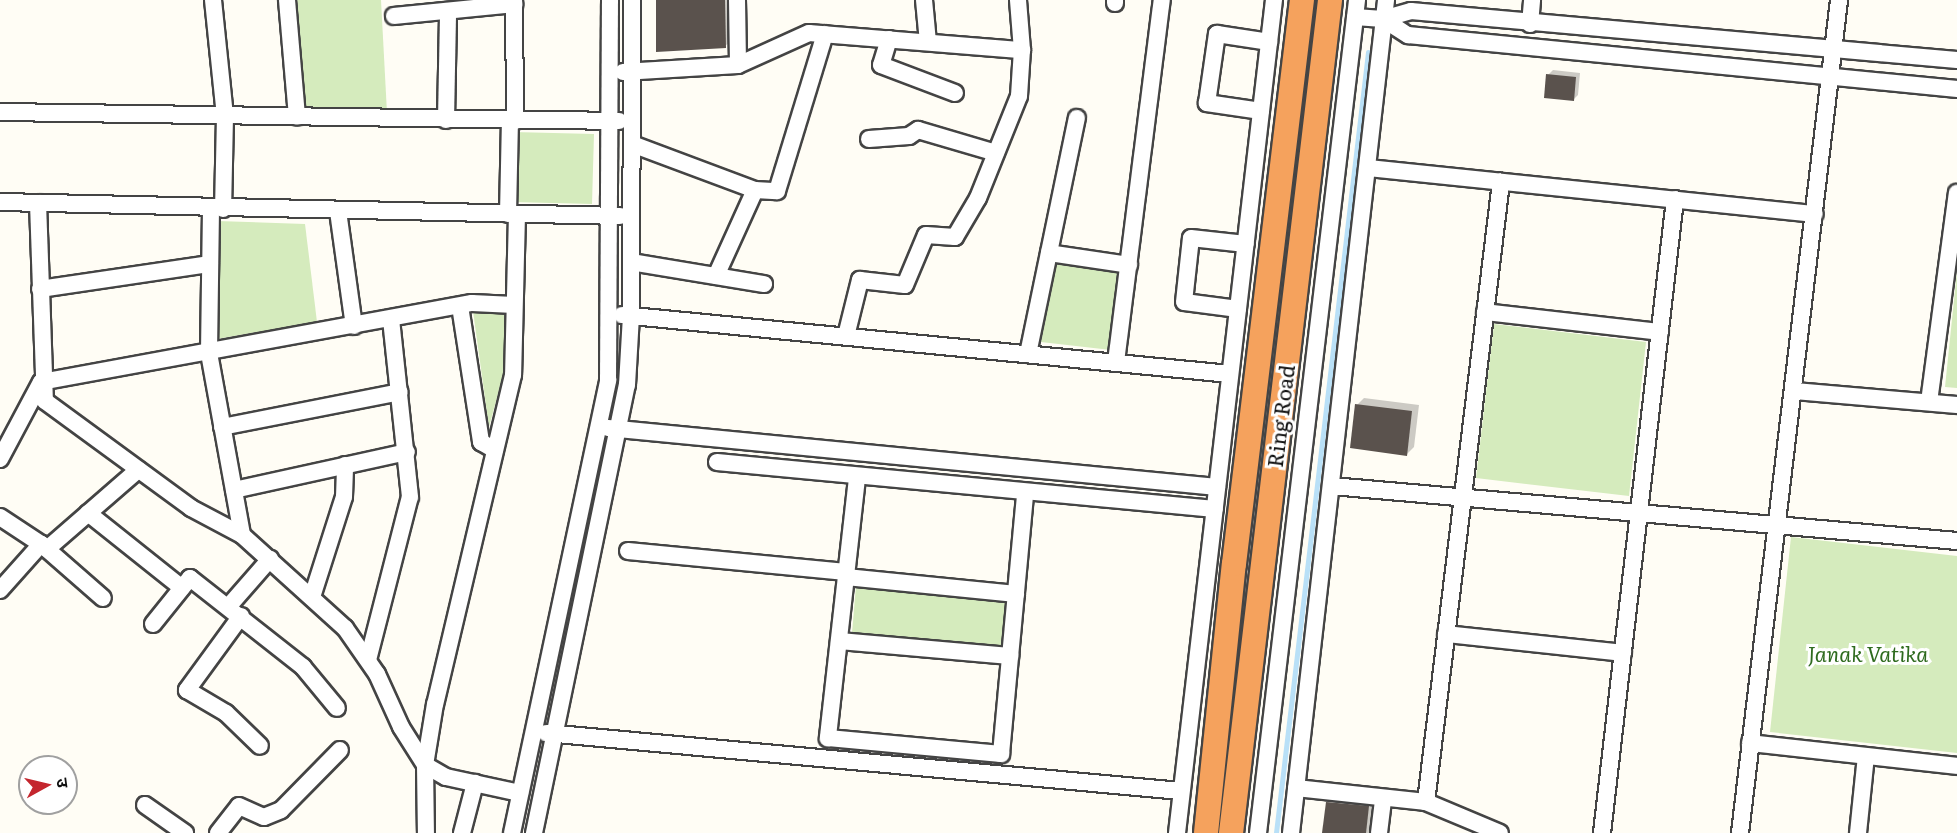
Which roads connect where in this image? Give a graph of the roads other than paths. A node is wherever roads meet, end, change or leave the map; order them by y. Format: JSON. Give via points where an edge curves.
{"nodes":[{"id":1,"x":213,"y":0,"type":"edge"},
{"id":2,"x":287,"y":0,"type":"edge"},
{"id":3,"x":610,"y":0,"type":"edge"},
{"id":4,"x":632,"y":0,"type":"edge"},
{"id":5,"x":737,"y":0,"type":"edge"},
{"id":6,"x":924,"y":0,"type":"edge"},
{"id":7,"x":1018,"y":0,"type":"edge"},
{"id":8,"x":1162,"y":0,"type":"edge"},
{"id":9,"x":1274,"y":0,"type":"edge"},
{"id":10,"x":1302,"y":0,"type":"edge"},
{"id":11,"x":1330,"y":0,"type":"edge"},
{"id":12,"x":1386,"y":0,"type":"edge"},
{"id":13,"x":1532,"y":0,"type":"edge"},
{"id":14,"x":1839,"y":0,"type":"edge"},
{"id":15,"x":514,"y":2,"type":"edge"},
{"id":16,"x":1356,"y":8,"type":"edge"},
{"id":17,"x":448,"y":11,"type":"junction"},
{"id":18,"x":394,"y":16,"type":"dead end"},
{"id":19,"x":1383,"y":19,"type":"junction"},
{"id":20,"x":1530,"y":24,"type":"junction"},
{"id":21,"x":825,"y":34,"type":"junction"},
{"id":22,"x":889,"y":39,"type":"junction"},
{"id":23,"x":928,"y":42,"type":"junction"},
{"id":24,"x":1269,"y":42,"type":"junction"},
{"id":25,"x":1022,"y":50,"type":"junction"},
{"id":26,"x":1835,"y":50,"type":"junction"},
{"id":27,"x":1957,"y":60,"type":"edge"},
{"id":28,"x":738,"y":65,"type":"junction"},
{"id":29,"x":632,"y":71,"type":"junction"},
{"id":30,"x":610,"y":73,"type":"junction"},
{"id":31,"x":1832,"y":78,"type":"junction"},
{"id":32,"x":1957,"y":89,"type":"edge"},
{"id":33,"x":955,"y":93,"type":"dead end"},
{"id":34,"x":1261,"y":111,"type":"junction"},
{"id":35,"x":0,"y":112,"type":"edge"},
{"id":36,"x":225,"y":116,"type":"junction"},
{"id":37,"x":297,"y":117,"type":"junction"},
{"id":38,"x":1077,"y":118,"type":"dead end"},
{"id":39,"x":446,"y":120,"type":"junction"},
{"id":40,"x":513,"y":121,"type":"junction"},
{"id":41,"x":610,"y":121,"type":"junction"},
{"id":42,"x":632,"y":121,"type":"junction"},
{"id":43,"x":869,"y":139,"type":"dead end"},
{"id":44,"x":632,"y":144,"type":"junction"},
{"id":45,"x":996,"y":153,"type":"junction"},
{"id":46,"x":1369,"y":168,"type":"junction"},
{"id":47,"x":1501,"y":182,"type":"junction"},
{"id":48,"x":755,"y":190,"type":"junction"},
{"id":49,"x":1957,"y":193,"type":"edge"},
{"id":50,"x":1675,"y":199,"type":"junction"},
{"id":51,"x":0,"y":202,"type":"edge"},
{"id":52,"x":38,"y":203,"type":"junction"},
{"id":53,"x":217,"y":209,"type":"junction"},
{"id":54,"x":338,"y":211,"type":"junction"},
{"id":55,"x":512,"y":214,"type":"junction"},
{"id":56,"x":1815,"y":214,"type":"junction"},
{"id":57,"x":610,"y":216,"type":"junction"},
{"id":58,"x":631,"y":217,"type":"junction"},
{"id":59,"x":1955,"y":223,"type":"edge"},
{"id":60,"x":1246,"y":244,"type":"junction"},
{"id":61,"x":1049,"y":252,"type":"junction"},
{"id":62,"x":631,"y":262,"type":"junction"},
{"id":63,"x":210,"y":264,"type":"junction"},
{"id":64,"x":1128,"y":265,"type":"junction"},
{"id":65,"x":716,"y":276,"type":"junction"},
{"id":66,"x":764,"y":284,"type":"dead end"},
{"id":67,"x":40,"y":290,"type":"junction"},
{"id":68,"x":514,"y":305,"type":"junction"},
{"id":69,"x":460,"y":306,"type":"junction"},
{"id":70,"x":1238,"y":309,"type":"junction"},
{"id":71,"x":1485,"y":312,"type":"junction"},
{"id":72,"x":610,"y":314,"type":"junction"},
{"id":73,"x":631,"y":316,"type":"junction"},
{"id":74,"x":391,"y":319,"type":"junction"},
{"id":75,"x":354,"y":326,"type":"junction"},
{"id":76,"x":1660,"y":332,"type":"junction"},
{"id":77,"x":846,"y":336,"type":"junction"},
{"id":78,"x":209,"y":353,"type":"junction"},
{"id":79,"x":1028,"y":354,"type":"junction"},
{"id":80,"x":1116,"y":362,"type":"junction"},
{"id":81,"x":1230,"y":374,"type":"junction"},
{"id":82,"x":41,"y":382,"type":"junction"},
{"id":83,"x":1794,"y":391,"type":"junction"},
{"id":84,"x":400,"y":392,"type":"junction"},
{"id":85,"x":1929,"y":402,"type":"junction"},
{"id":86,"x":1957,"y":405,"type":"edge"},
{"id":87,"x":222,"y":427,"type":"junction"},
{"id":88,"x":598,"y":427,"type":"junction"},
{"id":89,"x":618,"y":429,"type":"junction"},
{"id":90,"x":495,"y":450,"type":"junction"},
{"id":91,"x":407,"y":452,"type":"junction"},
{"id":92,"x":0,"y":459,"type":"edge"},
{"id":93,"x":717,"y":462,"type":"dead end"},
{"id":94,"x":345,"y":465,"type":"junction"},
{"id":95,"x":138,"y":470,"type":"junction"},
{"id":96,"x":857,"y":478,"type":"junction"},
{"id":97,"x":1332,"y":486,"type":"junction"},
{"id":98,"x":1217,"y":487,"type":"junction"},
{"id":99,"x":234,"y":490,"type":"junction"},
{"id":100,"x":1025,"y":493,"type":"junction"},
{"id":101,"x":1463,"y":497,"type":"junction"},
{"id":102,"x":1215,"y":509,"type":"junction"},
{"id":103,"x":88,"y":513,"type":"junction"},
{"id":104,"x":1639,"y":513,"type":"junction"},
{"id":105,"x":0,"y":517,"type":"edge"},
{"id":106,"x":1777,"y":525,"type":"junction"},
{"id":107,"x":242,"y":535,"type":"junction"},
{"id":108,"x":1957,"y":541,"type":"edge"},
{"id":109,"x":44,"y":547,"type":"junction"},
{"id":110,"x":628,"y":551,"type":"dead end"},
{"id":111,"x":270,"y":560,"type":"junction"},
{"id":112,"x":846,"y":574,"type":"junction"},
{"id":113,"x":182,"y":588,"type":"junction"},
{"id":114,"x":0,"y":590,"type":"edge"},
{"id":115,"x":1016,"y":594,"type":"junction"},
{"id":116,"x":312,"y":597,"type":"junction"},
{"id":117,"x":103,"y":598,"type":"dead end"},
{"id":118,"x":234,"y":611,"type":"junction"},
{"id":119,"x":153,"y":624,"type":"dead end"},
{"id":120,"x":1446,"y":634,"type":"junction"},
{"id":121,"x":839,"y":641,"type":"junction"},
{"id":122,"x":1623,"y":653,"type":"junction"},
{"id":123,"x":1010,"y":656,"type":"junction"},
{"id":124,"x":368,"y":660,"type":"junction"},
{"id":125,"x":337,"y":708,"type":"dead end"},
{"id":126,"x":533,"y":730,"type":"junction"},
{"id":127,"x":554,"y":735,"type":"junction"},
{"id":128,"x":1750,"y":743,"type":"junction"},
{"id":129,"x":260,"y":746,"type":"dead end"},
{"id":130,"x":340,"y":750,"type":"dead end"},
{"id":131,"x":1866,"y":756,"type":"junction"},
{"id":132,"x":425,"y":765,"type":"junction"},
{"id":133,"x":1957,"y":766,"type":"edge"},
{"id":134,"x":475,"y":783,"type":"junction"},
{"id":135,"x":1296,"y":788,"type":"junction"},
{"id":136,"x":1181,"y":791,"type":"junction"},
{"id":137,"x":520,"y":793,"type":"junction"},
{"id":138,"x":1383,"y":798,"type":"junction"},
{"id":139,"x":1426,"y":802,"type":"junction"},
{"id":140,"x":145,"y":805,"type":"dead end"},
{"id":141,"x":185,"y":833,"type":"edge"},
{"id":142,"x":218,"y":833,"type":"edge"},
{"id":143,"x":426,"y":833,"type":"edge"},
{"id":144,"x":462,"y":833,"type":"edge"},
{"id":145,"x":512,"y":833,"type":"edge"},
{"id":146,"x":534,"y":833,"type":"edge"},
{"id":147,"x":1177,"y":833,"type":"edge"},
{"id":148,"x":1206,"y":833,"type":"edge"},
{"id":149,"x":1231,"y":833,"type":"edge"},
{"id":150,"x":1258,"y":833,"type":"edge"},
{"id":151,"x":1291,"y":833,"type":"edge"},
{"id":152,"x":1379,"y":833,"type":"edge"},
{"id":153,"x":1500,"y":833,"type":"edge"},
{"id":154,"x":1602,"y":833,"type":"edge"},
{"id":155,"x":1740,"y":833,"type":"edge"},
{"id":156,"x":1858,"y":833,"type":"edge"}],
"edges":[{"from":1,"to":36,"type":"street"},
{"from":2,"to":37,"type":"street"},
{"from":3,"to":30,"type":"street"},
{"from":4,"to":29,"type":"street"},
{"from":5,"to":28,"type":"street"},
{"from":6,"to":23,"type":"street"},
{"from":7,"to":25,"type":"street"},
{"from":8,"to":64,"type":"street"},
{"from":9,"to":24,"type":"street"},
{"from":10,"to":148,"type":"highway","name":"Ring Road"},
{"from":11,"to":149,"type":"highway","name":"Ring Road"},
{"from":12,"to":19,"type":"street"},
{"from":13,"to":20,"type":"street"},
{"from":14,"to":26,"type":"street"},
{"from":15,"to":17,"type":"street"},
{"from":15,"to":40,"type":"street"},
{"from":16,"to":19,"type":"street"},
{"from":16,"to":150,"type":"street"},
{"from":17,"to":18,"type":"street"},
{"from":17,"to":39,"type":"street"},
{"from":19,"to":20,"type":"street","via":[[1411,11]]},
{"from":19,"to":31,"type":"street","via":[[1408,35]]},
{"from":19,"to":46,"type":"street"},
{"from":20,"to":26,"type":"street"},
{"from":21,"to":22,"type":"street"},
{"from":21,"to":28,"type":"street","via":[[809,33]]},
{"from":21,"to":48,"type":"street","via":[[777,191]]},
{"from":22,"to":23,"type":"street"},
{"from":22,"to":33,"type":"street","via":[[881,65]]},
{"from":23,"to":25,"type":"street"},
{"from":24,"to":34,"type":"street"},
{"from":24,"to":34,"type":"street","via":[[1217,34],[1207,103]]},
{"from":25,"to":45,"type":"street","via":[[1019,96]]},
{"from":26,"to":27,"type":"street"},
{"from":26,"to":31,"type":"street"},
{"from":28,"to":29,"type":"street"},
{"from":29,"to":30,"type":"street"},
{"from":29,"to":42,"type":"street"},
{"from":30,"to":41,"type":"street"},
{"from":31,"to":32,"type":"street"},
{"from":31,"to":56,"type":"street"},
{"from":34,"to":60,"type":"street"},
{"from":35,"to":36,"type":"street"},
{"from":36,"to":37,"type":"street"},
{"from":36,"to":53,"type":"street"},
{"from":37,"to":39,"type":"street"},
{"from":38,"to":61,"type":"street"},
{"from":39,"to":40,"type":"street"},
{"from":40,"to":41,"type":"street"},
{"from":40,"to":55,"type":"street"},
{"from":41,"to":42,"type":"street"},
{"from":41,"to":57,"type":"street"},
{"from":42,"to":44,"type":"street"},
{"from":43,"to":45,"type":"street","via":[[909,136],[918,130]]},
{"from":44,"to":48,"type":"street"},
{"from":44,"to":58,"type":"street"},
{"from":45,"to":77,"type":"street","via":[[978,198],[955,237],[926,235],[905,285],[860,280]]},
{"from":46,"to":47,"type":"street"},
{"from":46,"to":97,"type":"street"},
{"from":47,"to":50,"type":"street"},
{"from":47,"to":71,"type":"street"},
{"from":48,"to":65,"type":"street"},
{"from":49,"to":59,"type":"street"},
{"from":50,"to":56,"type":"street"},
{"from":50,"to":76,"type":"street"},
{"from":51,"to":52,"type":"street"},
{"from":52,"to":53,"type":"street"},
{"from":52,"to":67,"type":"street"},
{"from":53,"to":54,"type":"street"},
{"from":53,"to":63,"type":"street"},
{"from":54,"to":55,"type":"street"},
{"from":54,"to":75,"type":"street"},
{"from":55,"to":57,"type":"street"},
{"from":55,"to":68,"type":"street"},
{"from":56,"to":83,"type":"street"},
{"from":57,"to":58,"type":"street"},
{"from":57,"to":72,"type":"street"},
{"from":58,"to":62,"type":"street"},
{"from":59,"to":85,"type":"street"},
{"from":60,"to":70,"type":"street"},
{"from":60,"to":70,"type":"street","via":[[1191,238],[1184,302]]},
{"from":61,"to":64,"type":"street"},
{"from":61,"to":79,"type":"street"},
{"from":62,"to":65,"type":"street"},
{"from":62,"to":73,"type":"street"},
{"from":63,"to":67,"type":"street"},
{"from":63,"to":78,"type":"street"},
{"from":64,"to":80,"type":"street"},
{"from":65,"to":66,"type":"street"},
{"from":67,"to":82,"type":"street"},
{"from":68,"to":69,"type":"street"},
{"from":68,"to":90,"type":"street","via":[[513,375]]},
{"from":69,"to":74,"type":"street"},
{"from":69,"to":90,"type":"street","via":[[482,442]]},
{"from":70,"to":81,"type":"street"},
{"from":71,"to":76,"type":"street"},
{"from":71,"to":101,"type":"street"},
{"from":72,"to":73,"type":"street"},
{"from":72,"to":88,"type":"street","via":[[608,380]]},
{"from":73,"to":77,"type":"street"},
{"from":73,"to":89,"type":"street","via":[[627,385]]},
{"from":74,"to":75,"type":"street"},
{"from":74,"to":84,"type":"street"},
{"from":75,"to":78,"type":"street"},
{"from":76,"to":104,"type":"street"},
{"from":77,"to":79,"type":"street"},
{"from":78,"to":82,"type":"street"},
{"from":78,"to":87,"type":"street"},
{"from":79,"to":80,"type":"street"},
{"from":80,"to":81,"type":"street"},
{"from":81,"to":98,"type":"street"},
{"from":82,"to":92,"type":"street"},
{"from":82,"to":95,"type":"street","via":[[45,401]]},
{"from":83,"to":85,"type":"street"},
{"from":83,"to":106,"type":"street"},
{"from":84,"to":87,"type":"street"},
{"from":84,"to":91,"type":"street"},
{"from":85,"to":86,"type":"street"},
{"from":87,"to":99,"type":"street"},
{"from":88,"to":89,"type":"street"},
{"from":88,"to":126,"type":"street"},
{"from":89,"to":98,"type":"street"},
{"from":89,"to":127,"type":"street"},
{"from":90,"to":132,"type":"street","via":[[435,704]]},
{"from":91,"to":94,"type":"street"},
{"from":91,"to":124,"type":"street","via":[[410,498]]},
{"from":93,"to":96,"type":"street"},
{"from":94,"to":99,"type":"street"},
{"from":94,"to":116,"type":"street","via":[[344,496]]},
{"from":95,"to":103,"type":"street"},
{"from":95,"to":107,"type":"street","via":[[191,508]]},
{"from":96,"to":100,"type":"street"},
{"from":96,"to":112,"type":"street"},
{"from":97,"to":101,"type":"street"},
{"from":97,"to":135,"type":"street"},
{"from":98,"to":102,"type":"street"},
{"from":99,"to":107,"type":"street"},
{"from":100,"to":102,"type":"street"},
{"from":100,"to":115,"type":"street"},
{"from":101,"to":104,"type":"street"},
{"from":101,"to":120,"type":"street"},
{"from":102,"to":136,"type":"street"},
{"from":103,"to":109,"type":"street"},
{"from":103,"to":113,"type":"street"},
{"from":104,"to":106,"type":"street"},
{"from":104,"to":122,"type":"street"},
{"from":105,"to":109,"type":"street"},
{"from":106,"to":108,"type":"street"},
{"from":106,"to":128,"type":"street"},
{"from":107,"to":111,"type":"street"},
{"from":109,"to":114,"type":"street"},
{"from":109,"to":117,"type":"street"},
{"from":110,"to":112,"type":"street"},
{"from":111,"to":116,"type":"street"},
{"from":111,"to":118,"type":"street"},
{"from":112,"to":115,"type":"street"},
{"from":112,"to":121,"type":"street"},
{"from":113,"to":118,"type":"street","via":[[190,578]]},
{"from":113,"to":119,"type":"street"},
{"from":115,"to":123,"type":"street"},
{"from":116,"to":124,"type":"street","via":[[345,628]]},
{"from":118,"to":125,"type":"street","via":[[303,666]]},
{"from":118,"to":129,"type":"street","via":[[187,690],[226,713]]},
{"from":120,"to":122,"type":"street"},
{"from":120,"to":139,"type":"street"},
{"from":121,"to":123,"type":"street"},
{"from":121,"to":123,"type":"street","via":[[828,738],[1001,754]]},
{"from":122,"to":154,"type":"street"},
{"from":124,"to":132,"type":"street"},
{"from":126,"to":127,"type":"street"},
{"from":126,"to":137,"type":"street"},
{"from":127,"to":136,"type":"street"},
{"from":127,"to":146,"type":"street"},
{"from":128,"to":131,"type":"street"},
{"from":128,"to":155,"type":"street"},
{"from":130,"to":142,"type":"street","via":[[281,810],[264,817],[239,806]]},
{"from":131,"to":133,"type":"street"},
{"from":131,"to":156,"type":"street"},
{"from":132,"to":134,"type":"street","via":[[446,777]]},
{"from":132,"to":143,"type":"street"},
{"from":134,"to":137,"type":"street"},
{"from":134,"to":144,"type":"street"},
{"from":135,"to":138,"type":"street"},
{"from":135,"to":151,"type":"street"},
{"from":136,"to":147,"type":"street"},
{"from":137,"to":145,"type":"street"},
{"from":138,"to":139,"type":"street"},
{"from":138,"to":152,"type":"street"},
{"from":139,"to":153,"type":"street"},
{"from":140,"to":141,"type":"street"}]}
